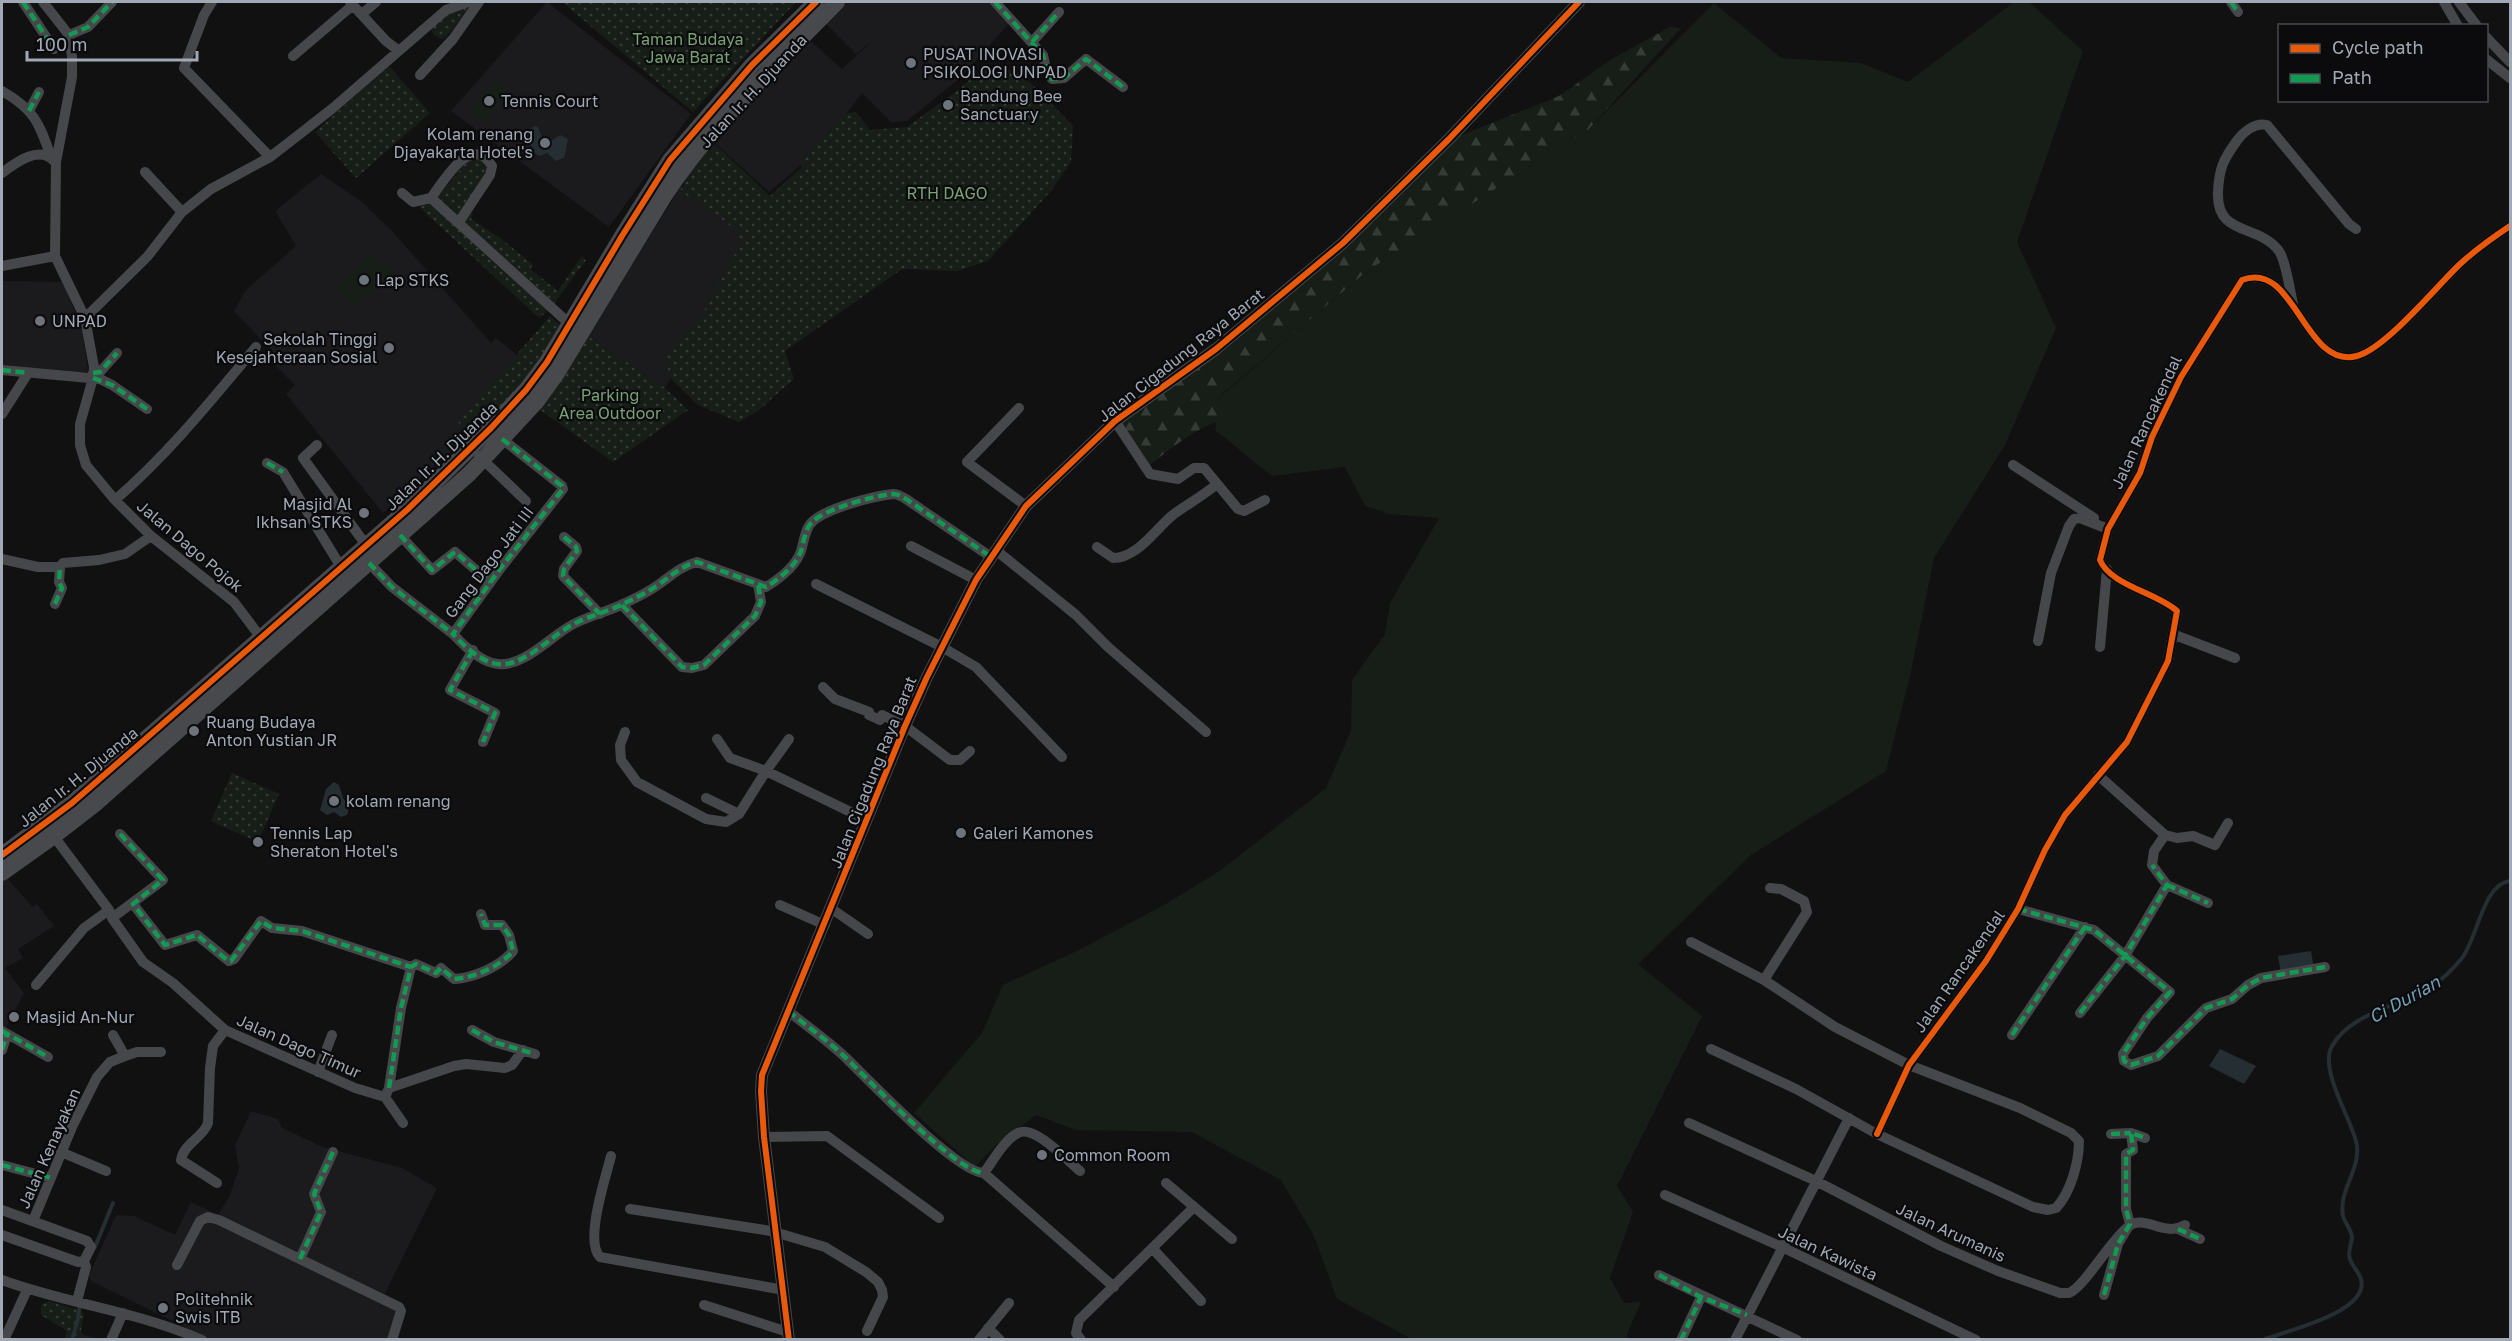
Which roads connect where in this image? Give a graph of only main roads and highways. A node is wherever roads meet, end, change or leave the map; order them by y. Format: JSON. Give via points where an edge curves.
{"nodes":[{"id":1,"x":837,"y":2,"type":"edge"},
{"id":2,"x":817,"y":5,"type":"edge"},
{"id":3,"x":575,"y":328,"type":"junction"},
{"id":4,"x":477,"y":454,"type":"junction"},
{"id":5,"x":266,"y":644,"type":"junction"},
{"id":6,"x":50,"y":830,"type":"junction"},
{"id":7,"x":4,"y":850,"type":"edge"},
{"id":8,"x":2,"y":873,"type":"edge"}],
"edges":[{"from":1,"to":2,"type":"main road","name":"Jalan Ir. H. Djuanda"},
{"from":2,"to":3,"type":"main road","name":"Jalan Ir. H. Djuanda","via":[[683,170]]},
{"from":3,"to":4,"type":"main road","name":"Jalan Ir. H. Djuanda"},
{"from":3,"to":4,"type":"main road","name":"Jalan Ir. H. Djuanda","via":[[546,390],[502,439]]},
{"from":4,"to":5,"type":"main road","name":"Jalan Ir. H. Djuanda","via":[[341,567]]},
{"from":4,"to":5,"type":"main road","name":"Jalan Ir. H. Djuanda","via":[[369,563]]},
{"from":5,"to":6,"type":"main road","name":"Jalan Ir. H. Djuanda","via":[[117,764]]},
{"from":6,"to":7,"type":"main road","name":"Jalan Ir. H. Djuanda"},
{"from":6,"to":8,"type":"main road","name":"Jalan Ir. H. Djuanda"}]}
